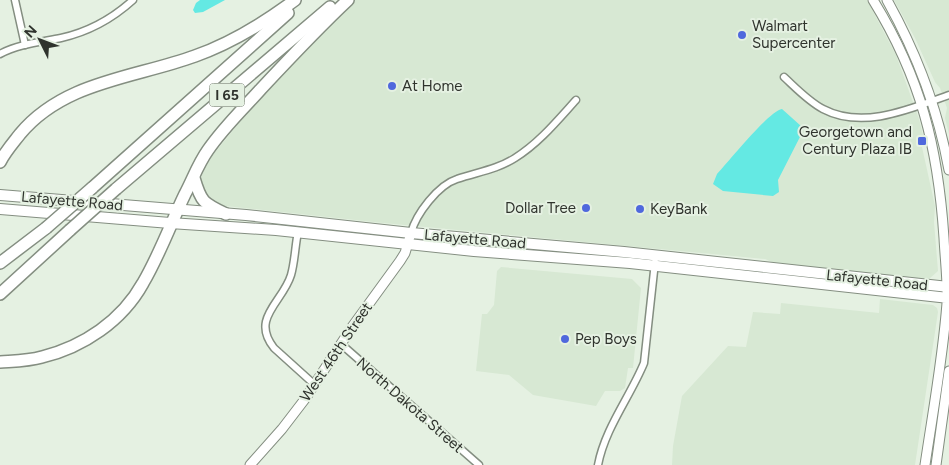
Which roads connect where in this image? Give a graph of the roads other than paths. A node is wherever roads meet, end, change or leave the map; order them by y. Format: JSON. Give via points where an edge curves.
{"nodes":[{"id":1,"x":15,"y":0,"type":"edge"},
{"id":2,"x":133,"y":0,"type":"edge"},
{"id":3,"x":295,"y":0,"type":"edge"},
{"id":4,"x":303,"y":0,"type":"edge"},
{"id":5,"x":338,"y":0,"type":"edge"},
{"id":6,"x":348,"y":0,"type":"edge"},
{"id":7,"x":874,"y":0,"type":"edge"},
{"id":8,"x":887,"y":0,"type":"edge"},
{"id":9,"x":25,"y":45,"type":"junction"},
{"id":10,"x":0,"y":54,"type":"edge"},
{"id":11,"x":784,"y":77,"type":"dead end"},
{"id":12,"x":949,"y":95,"type":"edge"},
{"id":13,"x":576,"y":100,"type":"dead end"},
{"id":14,"x":932,"y":101,"type":"junction"},
{"id":15,"x":922,"y":105,"type":"junction"},
{"id":16,"x":0,"y":162,"type":"edge"},
{"id":17,"x":949,"y":170,"type":"edge"},
{"id":18,"x":194,"y":178,"type":"junction"},
{"id":19,"x":0,"y":195,"type":"edge"},
{"id":20,"x":0,"y":209,"type":"edge"},
{"id":21,"x":177,"y":210,"type":"junction"},
{"id":22,"x":226,"y":214,"type":"junction"},
{"id":23,"x":170,"y":223,"type":"junction"},
{"id":24,"x":298,"y":232,"type":"junction"},
{"id":25,"x":411,"y":233,"type":"junction"},
{"id":26,"x":407,"y":244,"type":"junction"},
{"id":27,"x":656,"y":255,"type":"junction"},
{"id":28,"x":0,"y":263,"type":"edge"},
{"id":29,"x":655,"y":266,"type":"junction"},
{"id":30,"x":948,"y":293,"type":"edge"},
{"id":31,"x":0,"y":294,"type":"edge"},
{"id":32,"x":340,"y":344,"type":"junction"},
{"id":33,"x":0,"y":362,"type":"edge"},
{"id":34,"x":949,"y":371,"type":"edge"},
{"id":35,"x":315,"y":385,"type":"junction"},
{"id":36,"x":930,"y":429,"type":"junction"},
{"id":37,"x":941,"y":430,"type":"junction"},
{"id":38,"x":250,"y":465,"type":"edge"},
{"id":39,"x":479,"y":465,"type":"edge"},
{"id":40,"x":598,"y":465,"type":"edge"},
{"id":41,"x":925,"y":465,"type":"edge"},
{"id":42,"x":936,"y":465,"type":"edge"}],
"edges":[{"from":1,"to":9,"type":"street"},
{"from":2,"to":9,"type":"street","via":[[85,31]]},
{"from":3,"to":16,"type":"highway","via":[[254,28],[210,50],[89,87],[62,99],[29,124]]},
{"from":4,"to":28,"type":"highway","number":"I 65","bridge":true,"via":[[46,228]]},
{"from":5,"to":31,"type":"highway","number":"I 65","bridge":true},
{"from":6,"to":18,"type":"highway","via":[[222,132],[202,158]]},
{"from":7,"to":15,"type":"main road","via":[[899,46]]},
{"from":8,"to":14,"type":"main road","via":[[910,44]]},
{"from":9,"to":10,"type":"street"},
{"from":11,"to":15,"type":"street","via":[[816,105],[845,116],[874,117]]},
{"from":12,"to":14,"type":"street"},
{"from":13,"to":25,"type":"street","via":[[533,146],[487,171],[457,179],[442,188],[422,210]]},
{"from":14,"to":15,"type":"street"},
{"from":14,"to":17,"type":"main road"},
{"from":15,"to":30,"type":"main road","via":[[939,178]]},
{"from":18,"to":21,"type":"highway"},
{"from":18,"to":22,"type":"highway","via":[[204,202]]},
{"from":19,"to":21,"type":"main road","name":"Lafayette Road"},
{"from":20,"to":23,"type":"main road","name":"Lafayette Road"},
{"from":21,"to":22,"type":"main road","name":"Lafayette Road"},
{"from":21,"to":23,"type":"highway"},
{"from":22,"to":25,"type":"main road","name":"Lafayette Road"},
{"from":23,"to":24,"type":"main road","name":"Lafayette Road"},
{"from":23,"to":33,"type":"highway","via":[[141,287],[105,327],[77,345],[54,354]]},
{"from":24,"to":26,"type":"main road","name":"Lafayette Road"},
{"from":24,"to":35,"type":"street","via":[[291,274],[269,312],[265,332],[268,342]]},
{"from":25,"to":26,"type":"main road","name":"West 46th Street"},
{"from":25,"to":27,"type":"main road","name":"Lafayette Road"},
{"from":26,"to":29,"type":"main road","name":"Lafayette Road"},
{"from":26,"to":32,"type":"main road","name":"West 46th Street","via":[[400,261]]},
{"from":27,"to":29,"type":"street"},
{"from":27,"to":30,"type":"main road","name":"Lafayette Road"},
{"from":29,"to":30,"type":"main road","name":"Lafayette Road"},
{"from":29,"to":40,"type":"street","via":[[644,363],[609,432]]},
{"from":30,"to":36,"type":"main road"},
{"from":32,"to":35,"type":"main road","name":"West 46th Street"},
{"from":32,"to":39,"type":"street","name":"North Dakota Street"},
{"from":34,"to":37,"type":"main road"},
{"from":35,"to":38,"type":"main road","name":"West 46th Street"},
{"from":36,"to":37,"type":"main road"},
{"from":36,"to":41,"type":"main road"},
{"from":37,"to":42,"type":"main road"}]}
